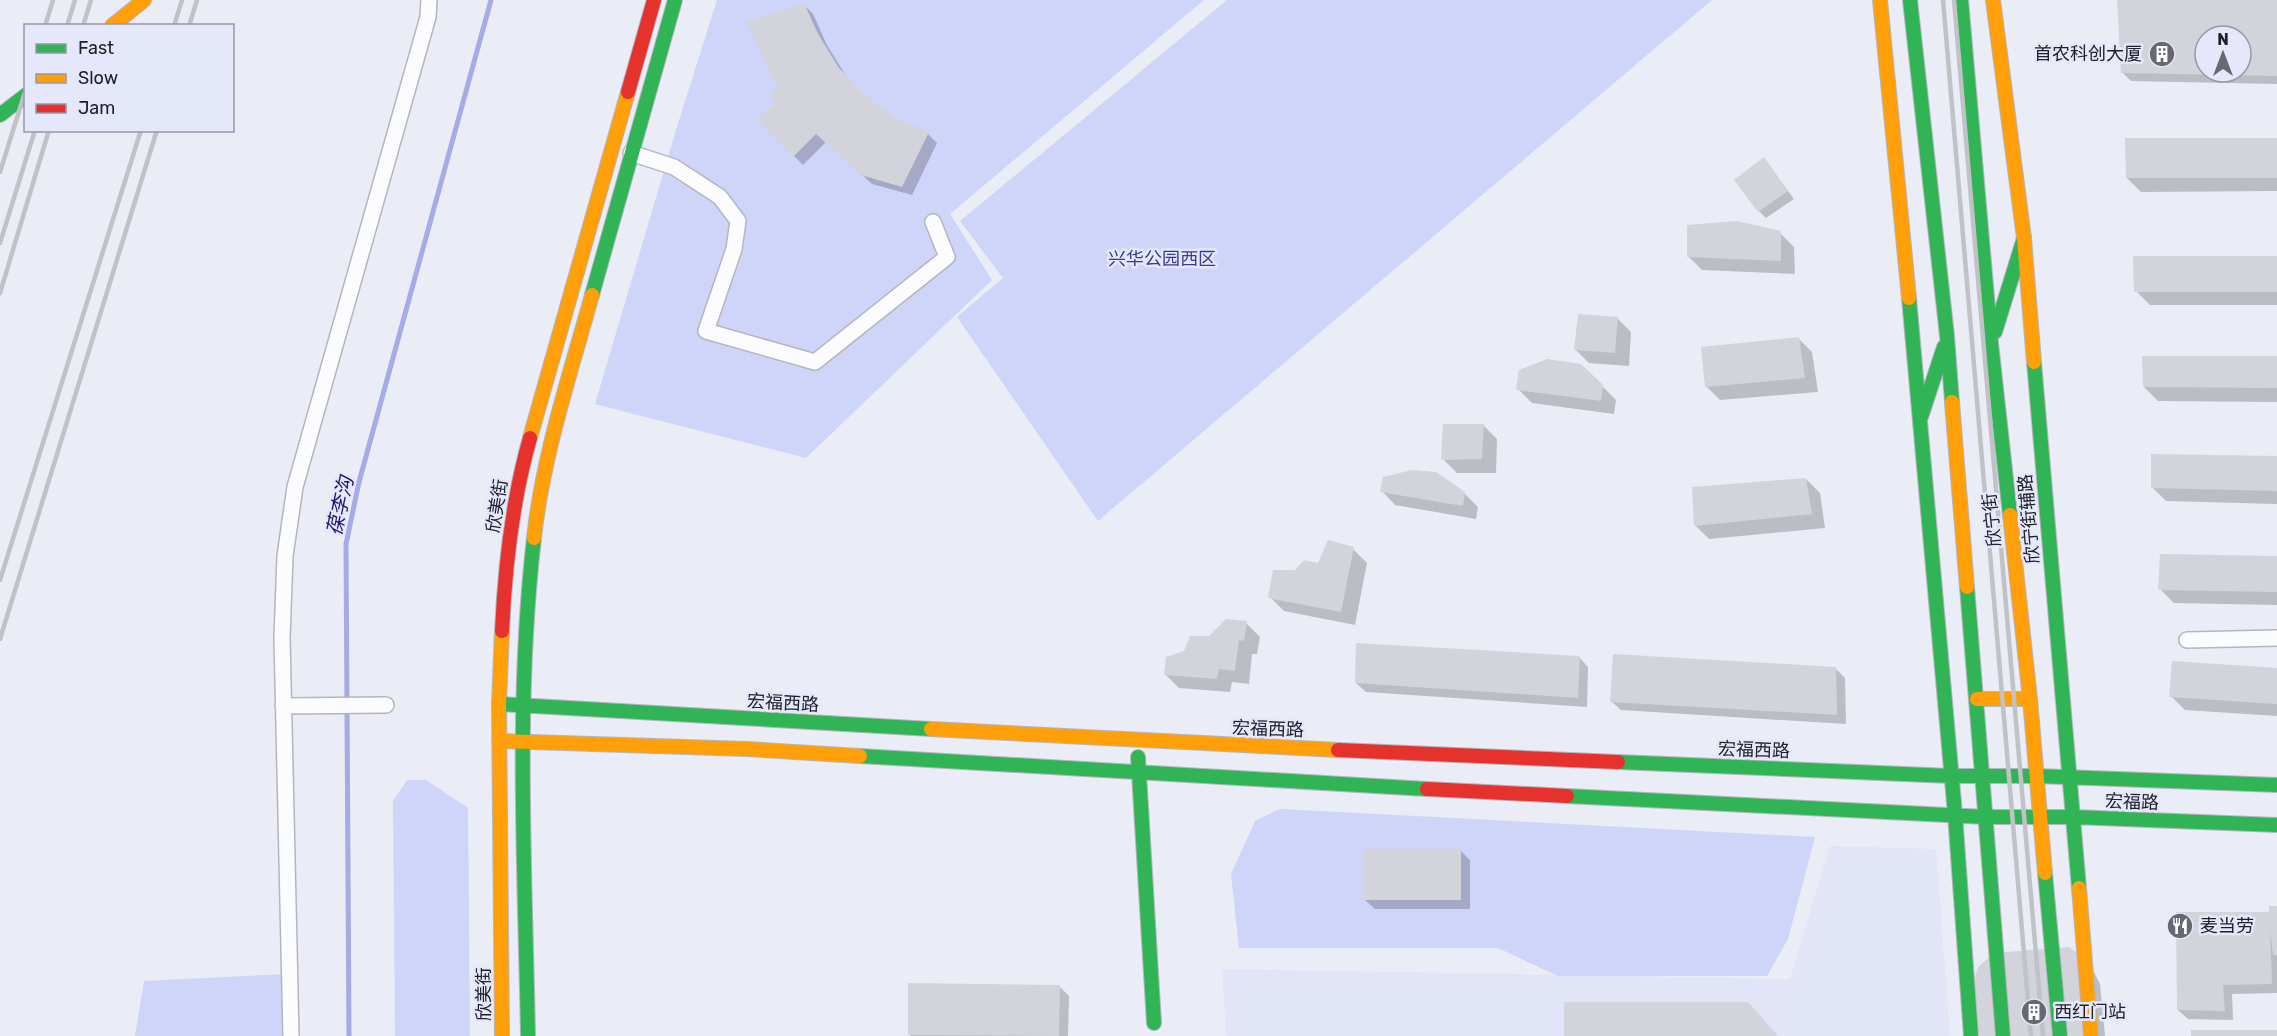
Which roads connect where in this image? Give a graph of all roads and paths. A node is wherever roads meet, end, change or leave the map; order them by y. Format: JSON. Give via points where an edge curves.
{"nodes":[{"id":1,"x":144,"y":0,"type":"edge"},
{"id":2,"x":429,"y":0,"type":"edge"},
{"id":3,"x":654,"y":0,"type":"edge"},
{"id":4,"x":675,"y":0,"type":"edge"},
{"id":5,"x":1880,"y":0,"type":"edge"},
{"id":6,"x":1910,"y":0,"type":"edge"},
{"id":7,"x":1961,"y":0,"type":"edge"},
{"id":8,"x":1993,"y":0,"type":"edge"},
{"id":9,"x":114,"y":24,"type":"edge"},
{"id":10,"x":24,"y":96,"type":"edge"},
{"id":11,"x":0,"y":115,"type":"edge"},
{"id":12,"x":632,"y":153,"type":"junction"},
{"id":13,"x":933,"y":222,"type":"dead end"},
{"id":14,"x":2024,"y":238,"type":"junction"},
{"id":15,"x":1947,"y":336,"type":"junction"},
{"id":16,"x":1991,"y":343,"type":"junction"},
{"id":17,"x":1922,"y":417,"type":"junction"},
{"id":18,"x":2277,"y":638,"type":"edge"},
{"id":19,"x":2187,"y":640,"type":"dead end"},
{"id":20,"x":1977,"y":699,"type":"junction"},
{"id":21,"x":2030,"y":699,"type":"junction"},
{"id":22,"x":499,"y":704,"type":"junction"},
{"id":23,"x":384,"y":705,"type":"dead end"},
{"id":24,"x":289,"y":706,"type":"junction"},
{"id":25,"x":524,"y":707,"type":"junction"},
{"id":26,"x":500,"y":741,"type":"junction"},
{"id":27,"x":523,"y":741,"type":"junction"},
{"id":28,"x":1137,"y":741,"type":"junction"},
{"id":29,"x":1138,"y":772,"type":"junction"},
{"id":30,"x":1951,"y":776,"type":"junction"},
{"id":31,"x":1983,"y":776,"type":"junction"},
{"id":32,"x":2037,"y":776,"type":"junction"},
{"id":33,"x":2069,"y":776,"type":"junction"},
{"id":34,"x":2232,"y":783,"type":"junction"},
{"id":35,"x":2277,"y":785,"type":"edge"},
{"id":36,"x":1955,"y":814,"type":"junction"},
{"id":37,"x":1986,"y":817,"type":"junction"},
{"id":38,"x":2040,"y":817,"type":"junction"},
{"id":39,"x":2073,"y":817,"type":"junction"},
{"id":40,"x":2230,"y":823,"type":"junction"},
{"id":41,"x":2277,"y":825,"type":"edge"},
{"id":42,"x":1155,"y":1023,"type":"dead end"},
{"id":43,"x":291,"y":1036,"type":"edge"},
{"id":44,"x":502,"y":1036,"type":"edge"},
{"id":45,"x":528,"y":1036,"type":"edge"},
{"id":46,"x":1971,"y":1036,"type":"edge"},
{"id":47,"x":2003,"y":1036,"type":"edge"},
{"id":48,"x":2060,"y":1036,"type":"edge"},
{"id":49,"x":2091,"y":1036,"type":"edge"}],
"edges":[{"from":1,"to":9,"type":"main road"},
{"from":2,"to":24,"type":"street","via":[[428,17],[295,487],[285,556],[282,638]]},
{"from":3,"to":22,"type":"main road","name":"欣美街","via":[[518,480],[505,574]]},
{"from":4,"to":12,"type":"main road"},
{"from":5,"to":17,"type":"main road"},
{"from":6,"to":15,"type":"main road","name":"欣宁街"},
{"from":7,"to":16,"type":"main road","name":"欣宁街"},
{"from":8,"to":14,"type":"main road","name":"欣宁街辅路"},
{"from":10,"to":11,"type":"main road"},
{"from":12,"to":13,"type":"street","via":[[674,167],[720,197],[738,221],[735,249],[706,331],[815,362],[947,257]]},
{"from":12,"to":25,"type":"main road","via":[[553,434],[537,509],[529,580]]},
{"from":14,"to":16,"type":"main road"},
{"from":14,"to":33,"type":"main road","name":"欣宁街辅路"},
{"from":15,"to":17,"type":"main road"},
{"from":15,"to":20,"type":"main road","name":"欣宁街"},
{"from":16,"to":21,"type":"main road","name":"欣宁街"},
{"from":17,"to":30,"type":"main road"},
{"from":18,"to":19,"type":"street"},
{"from":20,"to":21,"type":"main road"},
{"from":20,"to":31,"type":"main road","name":"欣宁街"},
{"from":21,"to":32,"type":"main road","name":"欣宁街"},
{"from":22,"to":25,"type":"main road","name":"宏福西路"},
{"from":22,"to":26,"type":"main road","name":"欣美街"},
{"from":23,"to":24,"type":"street"},
{"from":24,"to":43,"type":"street"},
{"from":25,"to":27,"type":"main road"},
{"from":25,"to":28,"type":"main road","name":"宏福西路"},
{"from":26,"to":27,"type":"main road"},
{"from":26,"to":44,"type":"main road","name":"欣美街"},
{"from":27,"to":29,"type":"main road","via":[[747,749]]},
{"from":27,"to":45,"type":"main road"},
{"from":28,"to":29,"type":"main road"},
{"from":28,"to":30,"type":"main road","name":"宏福西路"},
{"from":29,"to":36,"type":"main road"},
{"from":29,"to":42,"type":"main road"},
{"from":30,"to":31,"type":"main road","name":"宏福西路"},
{"from":30,"to":36,"type":"main road"},
{"from":31,"to":32,"type":"main road","name":"宏福西路"},
{"from":31,"to":37,"type":"main road","name":"欣宁街"},
{"from":32,"to":33,"type":"main road","name":"宏福路"},
{"from":32,"to":38,"type":"main road","name":"欣宁街"},
{"from":33,"to":34,"type":"main road","name":"宏福路"},
{"from":33,"to":39,"type":"main road","name":"欣宁街辅路"},
{"from":34,"to":35,"type":"main road","name":"宏福路"},
{"from":34,"to":40,"type":"main road","via":[[2220,805]]},
{"from":36,"to":37,"type":"main road"},
{"from":36,"to":46,"type":"main road"},
{"from":37,"to":38,"type":"main road","name":"宏福路"},
{"from":37,"to":47,"type":"main road","name":"欣宁街"},
{"from":38,"to":39,"type":"main road","name":"宏福路"},
{"from":38,"to":48,"type":"main road","name":"欣宁街"},
{"from":39,"to":40,"type":"main road","name":"宏福路"},
{"from":39,"to":49,"type":"main road","name":"欣宁街辅路"},
{"from":40,"to":41,"type":"main road","name":"宏福路"}]}
